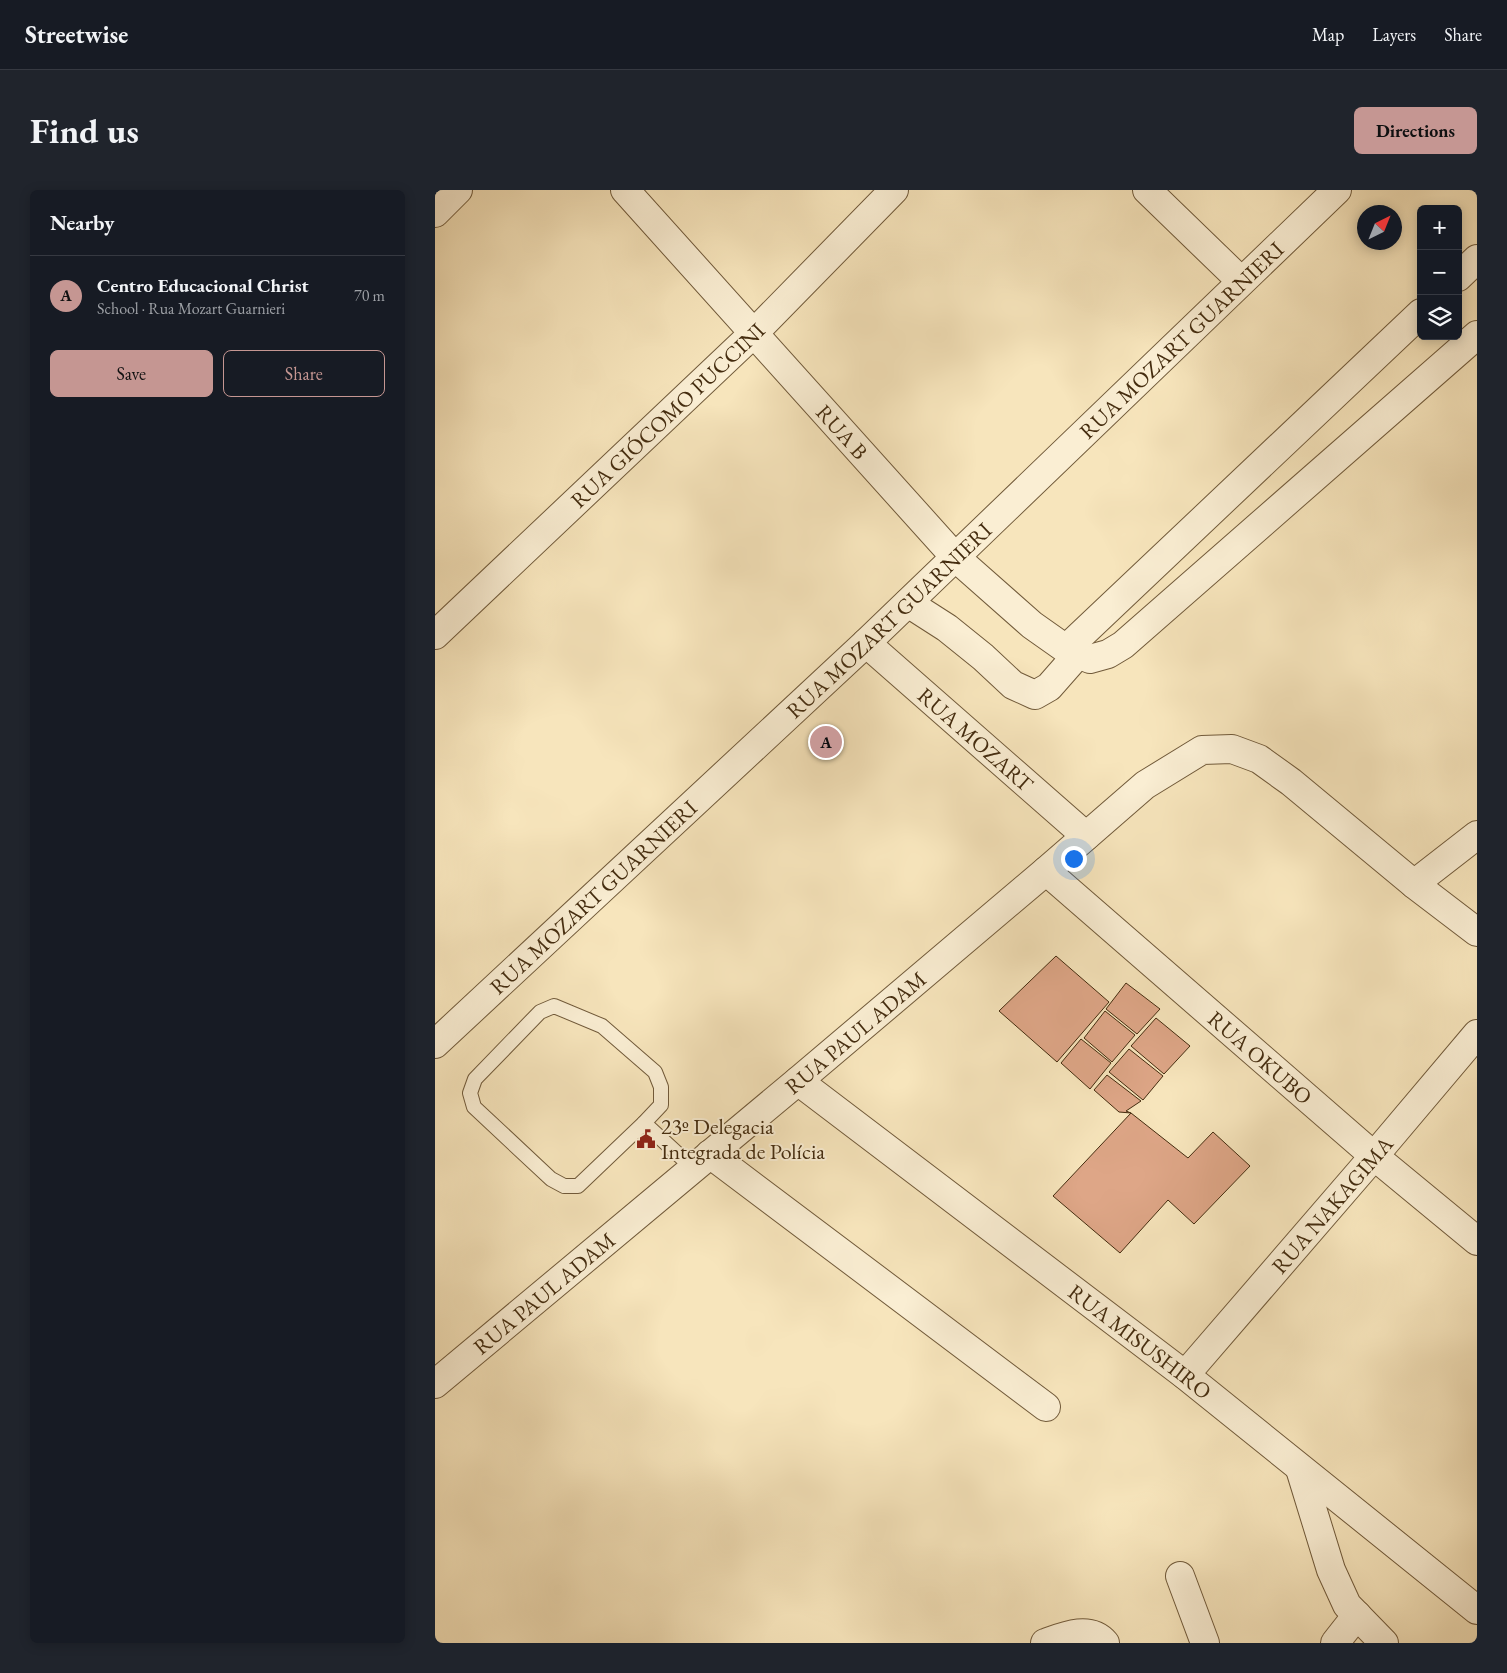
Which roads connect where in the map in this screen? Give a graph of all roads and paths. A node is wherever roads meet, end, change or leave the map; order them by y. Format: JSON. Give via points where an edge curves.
{"nodes":[{"id":1,"x":458,"y":190,"type":"edge"},
{"id":2,"x":625,"y":190,"type":"edge"},
{"id":3,"x":894,"y":190,"type":"edge"},
{"id":4,"x":1147,"y":190,"type":"edge"},
{"id":5,"x":1337,"y":190,"type":"edge"},
{"id":6,"x":435,"y":213,"type":"edge"},
{"id":7,"x":1477,"y":259,"type":"edge"},
{"id":8,"x":1462,"y":273,"type":"edge"},
{"id":9,"x":1241,"y":281,"type":"junction"},
{"id":10,"x":1417,"y":316,"type":"edge"},
{"id":11,"x":754,"y":333,"type":"junction"},
{"id":12,"x":1477,"y":335,"type":"edge"},
{"id":13,"x":955,"y":557,"type":"junction"},
{"id":14,"x":908,"y":603,"type":"junction"},
{"id":15,"x":435,"y":635,"type":"edge"},
{"id":16,"x":866,"y":643,"type":"junction"},
{"id":17,"x":1072,"y":652,"type":"junction"},
{"id":18,"x":1477,"y":835,"type":"edge"},
{"id":19,"x":1086,"y":836,"type":"junction"},
{"id":20,"x":1046,"y":871,"type":"junction"},
{"id":21,"x":1414,"y":884,"type":"junction"},
{"id":22,"x":1477,"y":932,"type":"edge"},
{"id":23,"x":1477,"y":1034,"type":"edge"},
{"id":24,"x":435,"y":1044,"type":"edge"},
{"id":25,"x":798,"y":1081,"type":"junction"},
{"id":26,"x":644,"y":1123,"type":"junction"},
{"id":27,"x":1374,"y":1156,"type":"junction"},
{"id":28,"x":701,"y":1161,"type":"junction"},
{"id":29,"x":1477,"y":1241,"type":"edge"},
{"id":30,"x":1185,"y":1375,"type":"junction"},
{"id":31,"x":435,"y":1384,"type":"edge"},
{"id":32,"x":1046,"y":1407,"type":"dead end"},
{"id":33,"x":1300,"y":1469,"type":"junction"},
{"id":34,"x":1180,"y":1576,"type":"dead end"},
{"id":35,"x":1477,"y":1610,"type":"edge"},
{"id":36,"x":1357,"y":1615,"type":"junction"},
{"id":37,"x":1045,"y":1643,"type":"edge"},
{"id":38,"x":1105,"y":1643,"type":"edge"},
{"id":39,"x":1205,"y":1643,"type":"edge"},
{"id":40,"x":1335,"y":1643,"type":"edge"},
{"id":41,"x":1384,"y":1643,"type":"edge"}],
"edges":[{"from":1,"to":6,"type":"street"},
{"from":2,"to":11,"type":"street","name":"RUA B"},
{"from":3,"to":11,"type":"street","name":"RUA GIÓCOMO PUCCINI"},
{"from":4,"to":9,"type":"street"},
{"from":5,"to":9,"type":"street","name":"RUA MOZART GUARNIERI"},
{"from":7,"to":8,"type":"street"},
{"from":9,"to":13,"type":"street","name":"RUA MOZART GUARNIERI"},
{"from":10,"to":17,"type":"street"},
{"from":11,"to":13,"type":"street","name":"RUA B"},
{"from":11,"to":15,"type":"street","name":"RUA GIÓCOMO PUCCINI"},
{"from":12,"to":17,"type":"street","via":[[1123,645],[1091,659]]},
{"from":13,"to":14,"type":"street","name":"RUA MOZART GUARNIERI"},
{"from":13,"to":17,"type":"street","name":"RUA B","via":[[1032,625]]},
{"from":14,"to":16,"type":"street","name":"RUA MOZART GUARNIERI"},
{"from":14,"to":17,"type":"street","via":[[947,628],[1013,685],[1035,695],[1049,687]]},
{"from":16,"to":19,"type":"street","name":"RUA MOZART"},
{"from":16,"to":24,"type":"street","name":"RUA MOZART GUARNIERI"},
{"from":18,"to":21,"type":"street"},
{"from":19,"to":20,"type":"street","name":"RUA PAUL ADAM"},
{"from":19,"to":21,"type":"street","name":"RUA PAUL ADAM","via":[[1145,785],[1202,750],[1232,748],[1259,759],[1291,782]]},
{"from":20,"to":25,"type":"street","name":"RUA PAUL ADAM"},
{"from":20,"to":27,"type":"street","name":"RUA OKUBO"},
{"from":21,"to":22,"type":"street","name":"RUA PAUL ADAM"},
{"from":23,"to":27,"type":"street","name":"RUA NAKAGIMA"},
{"from":25,"to":28,"type":"street","name":"RUA PAUL ADAM"},
{"from":25,"to":30,"type":"street","name":"RUA MISUSHIRO"},
{"from":26,"to":26,"type":"lane","via":[[578,1186],[564,1186],[551,1180],[474,1107],[470,1093],[475,1079],[540,1012],[554,1006],[602,1026],[655,1072],[661,1087],[661,1105]]},
{"from":26,"to":28,"type":"lane"},
{"from":27,"to":29,"type":"street","name":"RUA OKUBO"},
{"from":27,"to":30,"type":"street","name":"RUA NAKAGIMA"},
{"from":28,"to":31,"type":"street","name":"RUA PAUL ADAM"},
{"from":28,"to":32,"type":"street"},
{"from":30,"to":33,"type":"street","name":"RUA MISUSHIRO"},
{"from":33,"to":35,"type":"street","name":"RUA MISUSHIRO"},
{"from":33,"to":36,"type":"street","via":[[1331,1570],[1347,1605]]},
{"from":34,"to":39,"type":"street"},
{"from":36,"to":40,"type":"street"},
{"from":36,"to":41,"type":"street"},
{"from":37,"to":38,"type":"street","via":[[1084,1632],[1101,1638]]}]}
